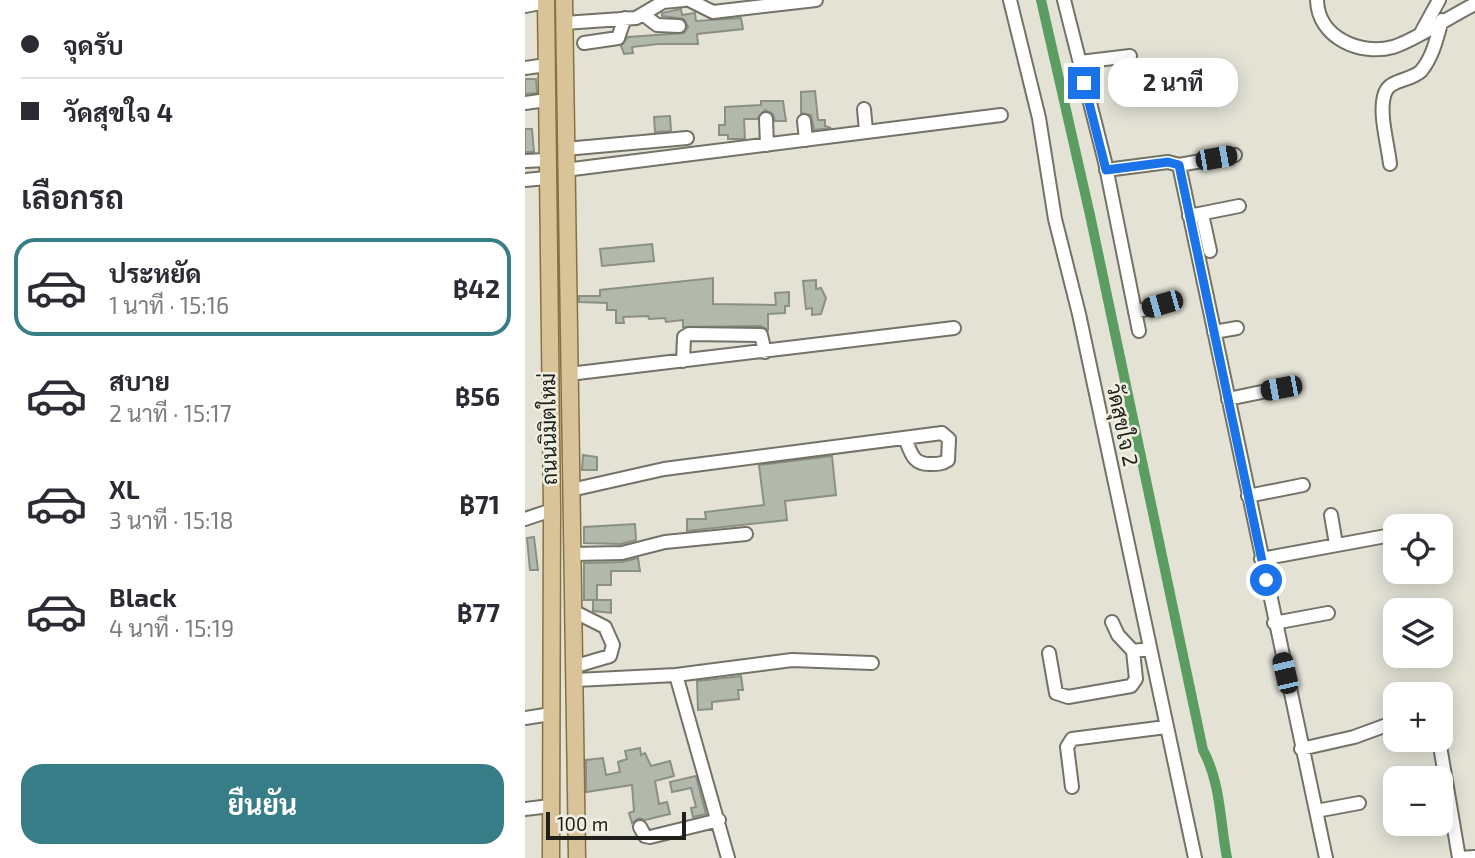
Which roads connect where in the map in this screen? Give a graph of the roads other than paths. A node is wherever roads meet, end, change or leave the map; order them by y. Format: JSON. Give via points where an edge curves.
{"nodes":[{"id":1,"x":563,"y":0,"type":"edge"},
{"id":2,"x":686,"y":0,"type":"edge"},
{"id":3,"x":816,"y":0,"type":"edge"},
{"id":4,"x":1010,"y":0,"type":"edge"},
{"id":5,"x":1064,"y":0,"type":"edge"},
{"id":6,"x":1317,"y":0,"type":"edge"},
{"id":7,"x":1439,"y":0,"type":"edge"},
{"id":8,"x":546,"y":1,"type":"edge"},
{"id":9,"x":1475,"y":4,"type":"edge"},
{"id":10,"x":525,"y":6,"type":"edge"},
{"id":11,"x":644,"y":15,"type":"junction"},
{"id":12,"x":625,"y":18,"type":"junction"},
{"id":13,"x":1442,"y":20,"type":"junction"},
{"id":14,"x":582,"y":21,"type":"junction"},
{"id":15,"x":563,"y":23,"type":"junction"},
{"id":16,"x":679,"y":26,"type":"dead end"},
{"id":17,"x":1422,"y":31,"type":"junction"},
{"id":18,"x":564,"y":43,"type":"junction"},
{"id":19,"x":584,"y":43,"type":"junction"},
{"id":20,"x":1130,"y":56,"type":"dead end"},
{"id":21,"x":1080,"y":62,"type":"junction"},
{"id":22,"x":545,"y":65,"type":"junction"},
{"id":23,"x":525,"y":68,"type":"edge"},
{"id":24,"x":546,"y":100,"type":"junction"},
{"id":25,"x":525,"y":103,"type":"edge"},
{"id":26,"x":864,"y":109,"type":"dead end"},
{"id":27,"x":1001,"y":115,"type":"dead end"},
{"id":28,"x":766,"y":119,"type":"dead end"},
{"id":29,"x":804,"y":121,"type":"dead end"},
{"id":30,"x":866,"y":131,"type":"junction"},
{"id":31,"x":687,"y":138,"type":"dead end"},
{"id":32,"x":806,"y":140,"type":"junction"},
{"id":33,"x":767,"y":145,"type":"junction"},
{"id":34,"x":565,"y":149,"type":"junction"},
{"id":35,"x":1235,"y":155,"type":"dead end"},
{"id":36,"x":546,"y":160,"type":"junction"},
{"id":37,"x":525,"y":161,"type":"edge"},
{"id":38,"x":1390,"y":164,"type":"dead end"},
{"id":39,"x":1179,"y":165,"type":"junction"},
{"id":40,"x":565,"y":170,"type":"junction"},
{"id":41,"x":1106,"y":170,"type":"junction"},
{"id":42,"x":546,"y":178,"type":"junction"},
{"id":43,"x":525,"y":180,"type":"edge"},
{"id":44,"x":1239,"y":206,"type":"dead end"},
{"id":45,"x":1195,"y":215,"type":"junction"},
{"id":46,"x":1210,"y":251,"type":"dead end"},
{"id":47,"x":1162,"y":304,"type":"dead end"},
{"id":48,"x":1135,"y":312,"type":"junction"},
{"id":49,"x":954,"y":328,"type":"dead end"},
{"id":50,"x":1237,"y":328,"type":"dead end"},
{"id":51,"x":1139,"y":331,"type":"dead end"},
{"id":52,"x":1214,"y":332,"type":"junction"},
{"id":53,"x":765,"y":352,"type":"junction"},
{"id":54,"x":683,"y":361,"type":"junction"},
{"id":55,"x":569,"y":374,"type":"junction"},
{"id":56,"x":1281,"y":388,"type":"dead end"},
{"id":57,"x":1228,"y":399,"type":"junction"},
{"id":58,"x":905,"y":438,"type":"dead end"},
{"id":59,"x":1303,"y":485,"type":"dead end"},
{"id":60,"x":571,"y":490,"type":"junction"},
{"id":61,"x":1248,"y":496,"type":"junction"},
{"id":62,"x":552,"y":510,"type":"junction"},
{"id":63,"x":1331,"y":514,"type":"dead end"},
{"id":64,"x":525,"y":519,"type":"edge"},
{"id":65,"x":746,"y":534,"type":"dead end"},
{"id":66,"x":1383,"y":537,"type":"edge"},
{"id":67,"x":1336,"y":544,"type":"junction"},
{"id":68,"x":573,"y":554,"type":"junction"},
{"id":69,"x":1261,"y":559,"type":"junction"},
{"id":70,"x":575,"y":612,"type":"junction"},
{"id":71,"x":1328,"y":613,"type":"dead end"},
{"id":72,"x":1112,"y":622,"type":"dead end"},
{"id":73,"x":1274,"y":623,"type":"junction"},
{"id":74,"x":1149,"y":649,"type":"junction"},
{"id":75,"x":1133,"y":651,"type":"junction"},
{"id":76,"x":1049,"y":653,"type":"dead end"},
{"id":77,"x":872,"y":663,"type":"dead end"},
{"id":78,"x":576,"y":673,"type":"junction"},
{"id":79,"x":676,"y":675,"type":"junction"},
{"id":80,"x":551,"y":714,"type":"junction"},
{"id":81,"x":525,"y":718,"type":"edge"},
{"id":82,"x":1383,"y":726,"type":"edge"},
{"id":83,"x":1166,"y":727,"type":"junction"},
{"id":84,"x":1301,"y":749,"type":"junction"},
{"id":85,"x":1441,"y":752,"type":"edge"},
{"id":86,"x":1072,"y":787,"type":"dead end"},
{"id":87,"x":1359,"y":803,"type":"dead end"},
{"id":88,"x":550,"y":806,"type":"junction"},
{"id":89,"x":525,"y":808,"type":"edge"},
{"id":90,"x":1316,"y":811,"type":"junction"},
{"id":91,"x":719,"y":820,"type":"junction"},
{"id":92,"x":640,"y":827,"type":"dead end"},
{"id":93,"x":579,"y":857,"type":"edge"},
{"id":94,"x":1475,"y":857,"type":"edge"},
{"id":95,"x":551,"y":858,"type":"edge"},
{"id":96,"x":728,"y":858,"type":"edge"},
{"id":97,"x":1195,"y":858,"type":"edge"},
{"id":98,"x":1326,"y":858,"type":"edge"},
{"id":99,"x":1459,"y":858,"type":"edge"}],
"edges":[{"from":1,"to":15,"type":"main road","name":"ถนนนิมิตใหม่"},
{"from":2,"to":3,"type":"street","via":[[713,12]]},
{"from":2,"to":11,"type":"street","via":[[663,2]]},
{"from":4,"to":74,"type":"street","name":"วัดสุขใจ 2","via":[[1039,118],[1055,219]]},
{"from":5,"to":21,"type":"street"},
{"from":6,"to":17,"type":"street","via":[[1332,35],[1349,45],[1394,47]]},
{"from":7,"to":17,"type":"street"},
{"from":8,"to":10,"type":"street"},
{"from":8,"to":22,"type":"main road","name":"ถนนนิมิตใหม่"},
{"from":9,"to":13,"type":"street"},
{"from":11,"to":12,"type":"street"},
{"from":11,"to":16,"type":"street","via":[[657,25]]},
{"from":12,"to":14,"type":"street"},
{"from":12,"to":19,"type":"street","via":[[618,38]]},
{"from":13,"to":17,"type":"street"},
{"from":13,"to":38,"type":"street","via":[[1429,60],[1419,73],[1391,84],[1385,92]]},
{"from":14,"to":15,"type":"street"},
{"from":14,"to":19,"type":"street"},
{"from":15,"to":18,"type":"main road","name":"ถนนนิมิตใหม่"},
{"from":18,"to":19,"type":"street"},
{"from":18,"to":34,"type":"main road","name":"ถนนนิมิตใหม่"},
{"from":20,"to":21,"type":"street"},
{"from":21,"to":41,"type":"street"},
{"from":22,"to":23,"type":"street"},
{"from":22,"to":24,"type":"main road","name":"ถนนนิมิตใหม่"},
{"from":24,"to":25,"type":"street"},
{"from":24,"to":36,"type":"main road","name":"ถนนนิมิตใหม่"},
{"from":26,"to":30,"type":"street"},
{"from":27,"to":30,"type":"street"},
{"from":28,"to":33,"type":"street"},
{"from":29,"to":32,"type":"street"},
{"from":30,"to":32,"type":"street"},
{"from":31,"to":34,"type":"street"},
{"from":32,"to":33,"type":"street"},
{"from":33,"to":40,"type":"street"},
{"from":34,"to":40,"type":"main road","name":"ถนนนิมิตใหม่"},
{"from":35,"to":39,"type":"street"},
{"from":36,"to":37,"type":"street"},
{"from":36,"to":42,"type":"main road","name":"ถนนนิมิตใหม่"},
{"from":39,"to":41,"type":"street","via":[[1168,162]]},
{"from":39,"to":45,"type":"street"},
{"from":40,"to":55,"type":"main road","name":"ถนนนิมิตใหม่"},
{"from":41,"to":48,"type":"street"},
{"from":42,"to":43,"type":"street"},
{"from":42,"to":62,"type":"main road","name":"ถนนนิมิตใหม่"},
{"from":44,"to":45,"type":"street"},
{"from":45,"to":46,"type":"street"},
{"from":45,"to":52,"type":"street"},
{"from":47,"to":48,"type":"street"},
{"from":48,"to":51,"type":"street"},
{"from":49,"to":53,"type":"street"},
{"from":50,"to":52,"type":"street"},
{"from":52,"to":57,"type":"street"},
{"from":53,"to":54,"type":"street"},
{"from":53,"to":54,"type":"street","via":[[761,335],[689,334],[684,337]]},
{"from":54,"to":55,"type":"street"},
{"from":55,"to":60,"type":"main road","name":"ถนนนิมิตใหม่"},
{"from":56,"to":57,"type":"street"},
{"from":57,"to":61,"type":"street"},
{"from":58,"to":60,"type":"street","via":[[664,469]]},
{"from":59,"to":61,"type":"street"},
{"from":60,"to":68,"type":"main road","name":"ถนนนิมิตใหม่"},
{"from":61,"to":69,"type":"street"},
{"from":62,"to":64,"type":"street"},
{"from":62,"to":80,"type":"main road","name":"ถนนนิมิตใหม่"},
{"from":63,"to":67,"type":"street"},
{"from":65,"to":68,"type":"street","via":[[665,542],[622,553]]},
{"from":66,"to":67,"type":"street"},
{"from":67,"to":69,"type":"street"},
{"from":68,"to":70,"type":"main road","name":"ถนนนิมิตใหม่"},
{"from":69,"to":73,"type":"street"},
{"from":70,"to":78,"type":"main road","name":"ถนนนิมิตใหม่"},
{"from":70,"to":78,"type":"street","via":[[605,627],[613,645],[610,656]]},
{"from":71,"to":73,"type":"street"},
{"from":72,"to":75,"type":"street"},
{"from":73,"to":84,"type":"street"},
{"from":74,"to":75,"type":"street"},
{"from":74,"to":83,"type":"street","name":"วัดสุขใจ 2"},
{"from":75,"to":76,"type":"street","via":[[1136,679],[1131,686],[1068,697],[1056,693]]},
{"from":77,"to":79,"type":"street","via":[[792,660]]},
{"from":78,"to":79,"type":"street"},
{"from":78,"to":93,"type":"main road","name":"ถนนนิมิตใหม่"},
{"from":79,"to":91,"type":"street"},
{"from":80,"to":81,"type":"street"},
{"from":80,"to":88,"type":"main road","name":"ถนนนิมิตใหม่"},
{"from":82,"to":84,"type":"street"},
{"from":83,"to":86,"type":"street","via":[[1072,739],[1067,747]]},
{"from":83,"to":97,"type":"street","name":"วัดสุขใจ 2"},
{"from":84,"to":90,"type":"street"},
{"from":85,"to":99,"type":"street"},
{"from":87,"to":90,"type":"street"},
{"from":88,"to":89,"type":"street"},
{"from":88,"to":95,"type":"main road","name":"ถนนนิมิตใหม่"},
{"from":90,"to":98,"type":"street"},
{"from":91,"to":92,"type":"street","via":[[650,837]]},
{"from":91,"to":96,"type":"street"},
{"from":94,"to":99,"type":"street"}]}
